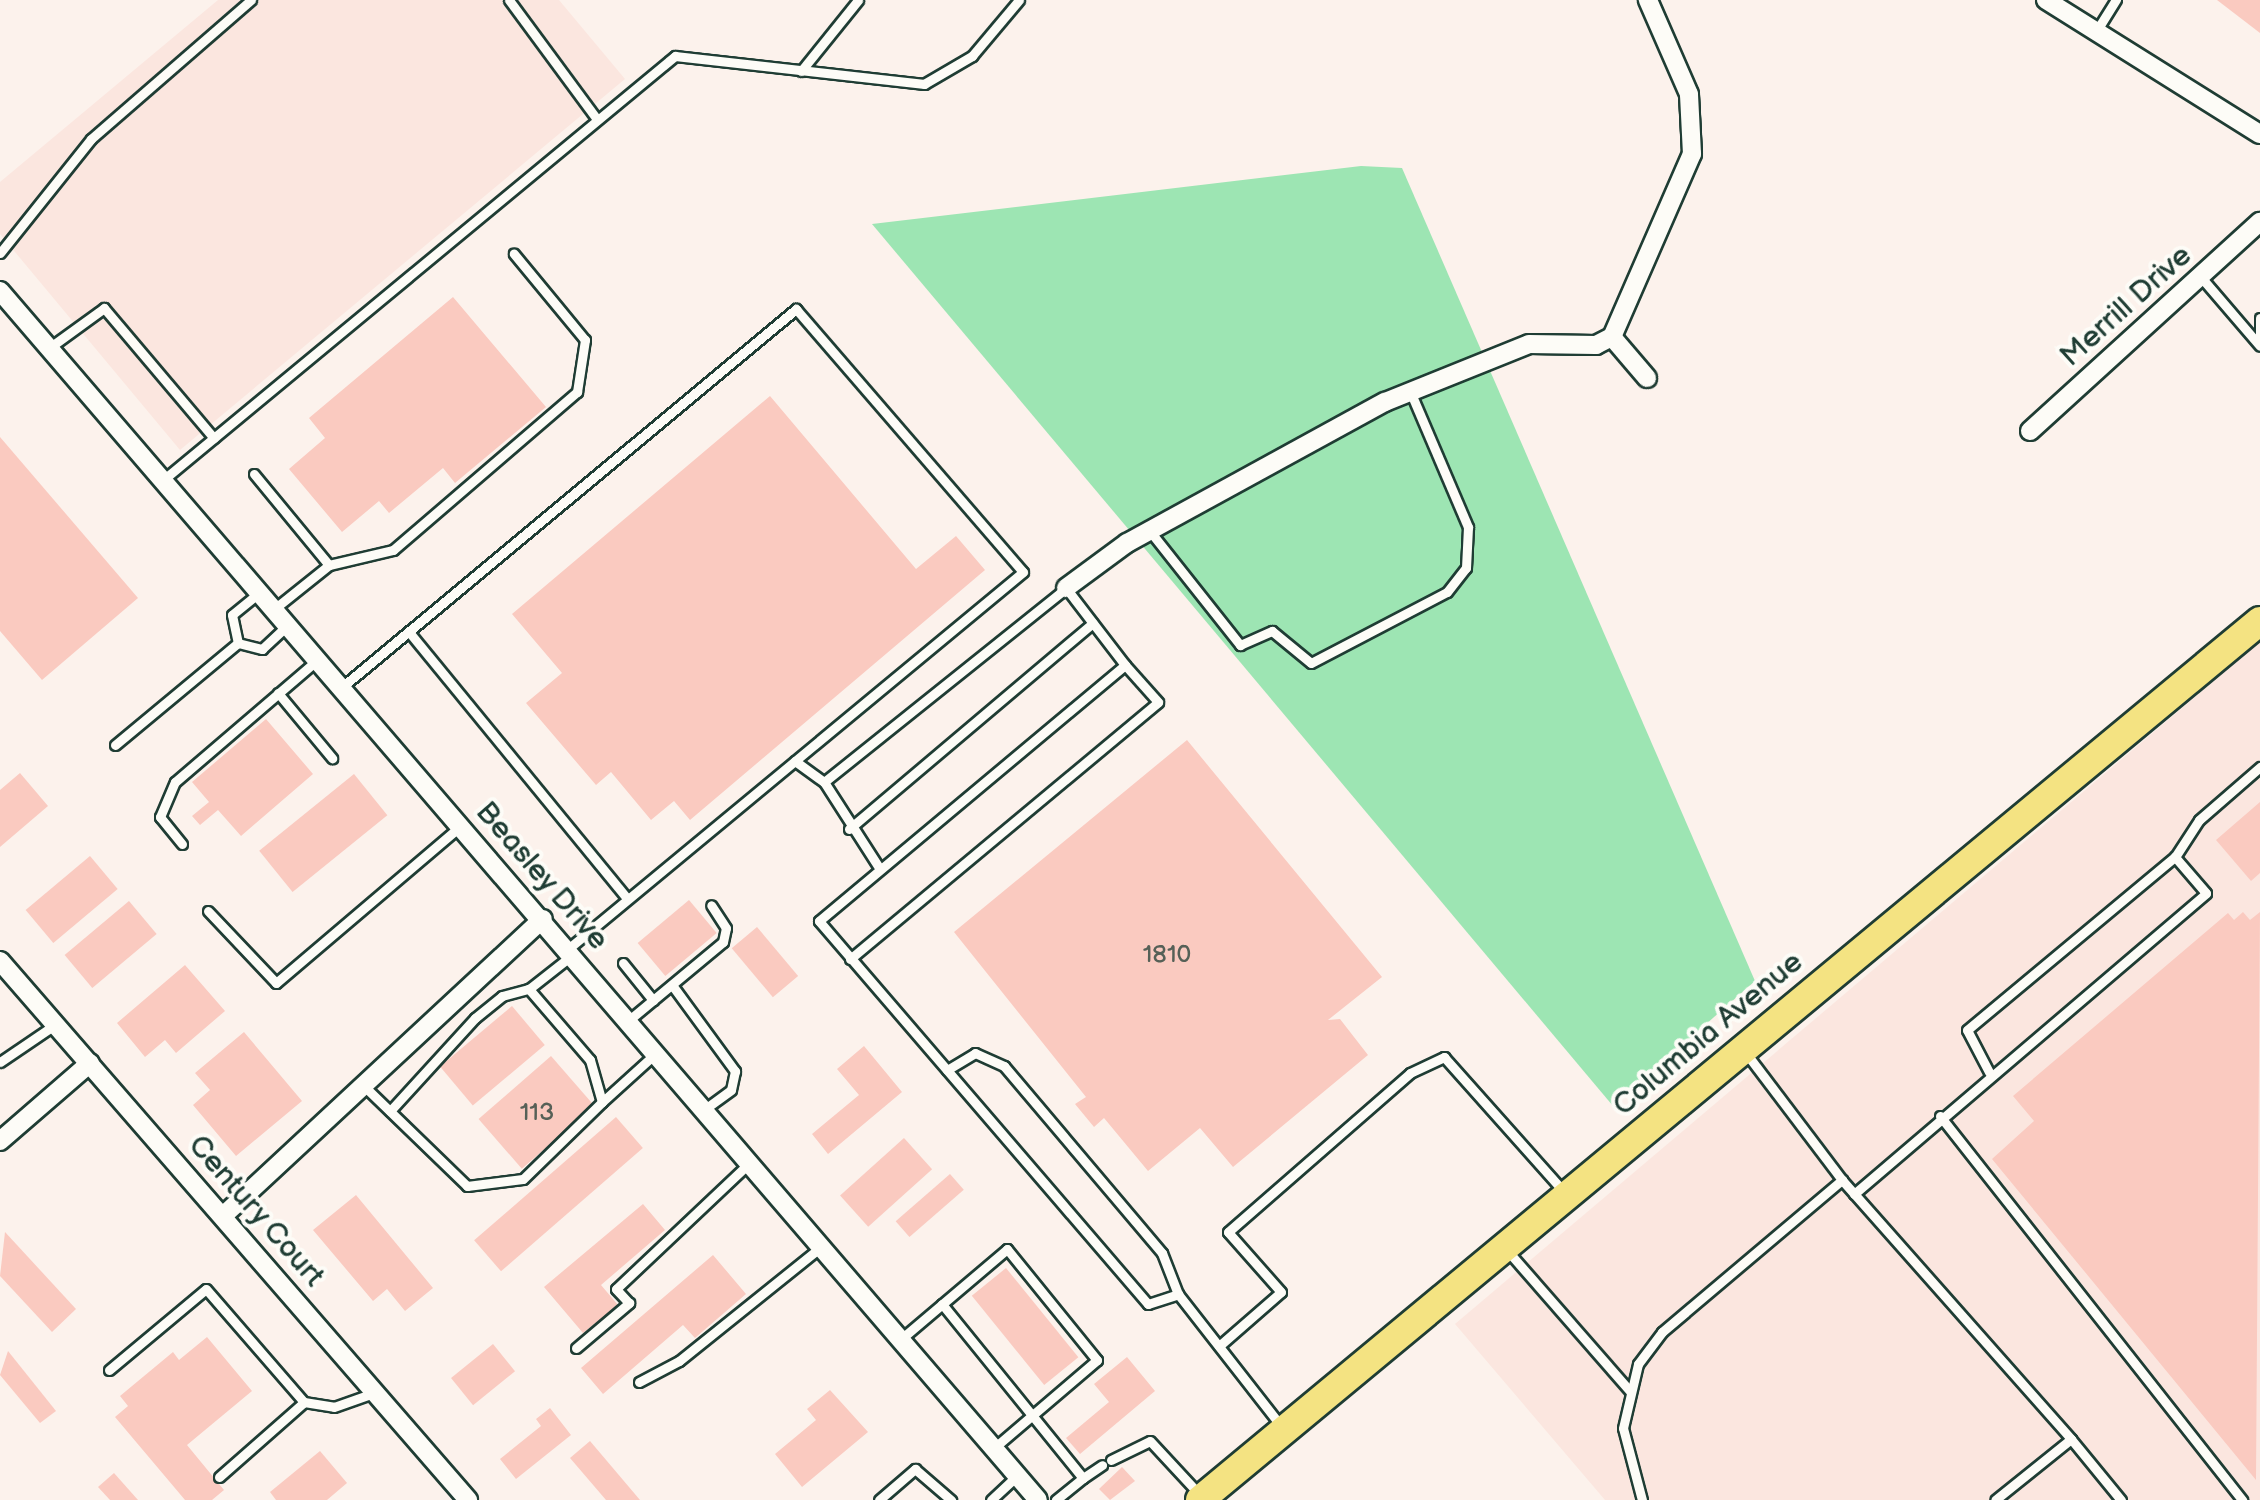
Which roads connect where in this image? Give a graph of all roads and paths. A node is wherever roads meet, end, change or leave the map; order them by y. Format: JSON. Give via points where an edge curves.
{"nodes":[{"id":1,"x":250,"y":0,"type":"edge"},
{"id":2,"x":508,"y":0,"type":"edge"},
{"id":3,"x":858,"y":0,"type":"edge"},
{"id":4,"x":1004,"y":0,"type":"edge"},
{"id":5,"x":1648,"y":0,"type":"edge"},
{"id":6,"x":1664,"y":0,"type":"edge"},
{"id":7,"x":2046,"y":0,"type":"edge"},
{"id":8,"x":2116,"y":0,"type":"edge"},
{"id":9,"x":1016,"y":4,"type":"edge"},
{"id":10,"x":1664,"y":25,"type":"junction"},
{"id":11,"x":2097,"y":30,"type":"junction"},
{"id":12,"x":801,"y":72,"type":"junction"},
{"id":13,"x":596,"y":118,"type":"junction"},
{"id":14,"x":2260,"y":134,"type":"edge"},
{"id":15,"x":2260,"y":222,"type":"edge"},
{"id":16,"x":0,"y":253,"type":"edge"},
{"id":17,"x":514,"y":254,"type":"dead end"},
{"id":18,"x":2200,"y":276,"type":"junction"},
{"id":19,"x":0,"y":291,"type":"edge"},
{"id":20,"x":2260,"y":318,"type":"edge"},
{"id":21,"x":1612,"y":337,"type":"junction"},
{"id":22,"x":2260,"y":343,"type":"edge"},
{"id":23,"x":49,"y":348,"type":"junction"},
{"id":24,"x":1647,"y":378,"type":"dead end"},
{"id":25,"x":1410,"y":391,"type":"junction"},
{"id":26,"x":2030,"y":431,"type":"dead end"},
{"id":27,"x":214,"y":438,"type":"junction"},
{"id":28,"x":254,"y":474,"type":"dead end"},
{"id":29,"x":164,"y":480,"type":"junction"},
{"id":30,"x":1149,"y":530,"type":"junction"},
{"id":31,"x":329,"y":565,"type":"junction"},
{"id":32,"x":1066,"y":588,"type":"junction"},
{"id":33,"x":260,"y":592,"type":"junction"},
{"id":34,"x":274,"y":609,"type":"junction"},
{"id":35,"x":2260,"y":621,"type":"edge"},
{"id":36,"x":1093,"y":623,"type":"junction"},
{"id":37,"x":288,"y":625,"type":"junction"},
{"id":38,"x":409,"y":632,"type":"junction"},
{"id":39,"x":238,"y":644,"type":"junction"},
{"id":40,"x":318,"y":659,"type":"junction"},
{"id":41,"x":1125,"y":665,"type":"junction"},
{"id":42,"x":342,"y":688,"type":"junction"},
{"id":43,"x":278,"y":693,"type":"junction"},
{"id":44,"x":115,"y":745,"type":"dead end"},
{"id":45,"x":332,"y":758,"type":"dead end"},
{"id":46,"x":795,"y":761,"type":"junction"},
{"id":47,"x":2260,"y":767,"type":"edge"},
{"id":48,"x":824,"y":782,"type":"junction"},
{"id":49,"x":461,"y":825,"type":"junction"},
{"id":50,"x":849,"y":829,"type":"junction"},
{"id":51,"x":182,"y":844,"type":"dead end"},
{"id":52,"x":2175,"y":858,"type":"junction"},
{"id":53,"x":878,"y":866,"type":"junction"},
{"id":54,"x":626,"y":898,"type":"junction"},
{"id":55,"x":711,"y":905,"type":"dead end"},
{"id":56,"x":208,"y":911,"type":"dead end"},
{"id":57,"x":543,"y":919,"type":"junction"},
{"id":58,"x":570,"y":952,"type":"junction"},
{"id":59,"x":850,"y":960,"type":"junction"},
{"id":60,"x":0,"y":961,"type":"edge"},
{"id":61,"x":623,"y":963,"type":"dead end"},
{"id":62,"x":672,"y":985,"type":"junction"},
{"id":63,"x":530,"y":989,"type":"junction"},
{"id":64,"x":653,"y":1000,"type":"junction"},
{"id":65,"x":629,"y":1020,"type":"junction"},
{"id":66,"x":56,"y":1024,"type":"junction"},
{"id":67,"x":1742,"y":1048,"type":"junction"},
{"id":68,"x":656,"y":1052,"type":"junction"},
{"id":69,"x":0,"y":1062,"type":"edge"},
{"id":70,"x":90,"y":1063,"type":"junction"},
{"id":71,"x":947,"y":1070,"type":"junction"},
{"id":72,"x":1989,"y":1072,"type":"junction"},
{"id":73,"x":366,"y":1088,"type":"junction"},
{"id":74,"x":602,"y":1102,"type":"junction"},
{"id":75,"x":705,"y":1109,"type":"junction"},
{"id":76,"x":390,"y":1111,"type":"junction"},
{"id":77,"x":1940,"y":1116,"type":"junction"},
{"id":78,"x":0,"y":1140,"type":"edge"},
{"id":79,"x":750,"y":1162,"type":"junction"},
{"id":80,"x":1842,"y":1180,"type":"junction"},
{"id":81,"x":1854,"y":1194,"type":"junction"},
{"id":82,"x":1568,"y":1196,"type":"junction"},
{"id":83,"x":224,"y":1215,"type":"junction"},
{"id":84,"x":822,"y":1246,"type":"junction"},
{"id":85,"x":1505,"y":1248,"type":"junction"},
{"id":86,"x":1178,"y":1294,"type":"junction"},
{"id":87,"x":942,"y":1304,"type":"junction"},
{"id":88,"x":901,"y":1339,"type":"junction"},
{"id":89,"x":1219,"y":1346,"type":"junction"},
{"id":90,"x":576,"y":1348,"type":"dead end"},
{"id":91,"x":109,"y":1370,"type":"dead end"},
{"id":92,"x":640,"y":1382,"type":"dead end"},
{"id":93,"x":1629,"y":1390,"type":"junction"},
{"id":94,"x":377,"y":1392,"type":"junction"},
{"id":95,"x":304,"y":1402,"type":"junction"},
{"id":96,"x":1031,"y":1416,"type":"junction"},
{"id":97,"x":1283,"y":1429,"type":"junction"},
{"id":98,"x":2071,"y":1439,"type":"junction"},
{"id":99,"x":994,"y":1448,"type":"junction"},
{"id":100,"x":1018,"y":1476,"type":"junction"},
{"id":101,"x":220,"y":1477,"type":"dead end"},
{"id":102,"x":1083,"y":1478,"type":"junction"},
{"id":103,"x":1201,"y":1499,"type":"edge"},
{"id":104,"x":468,"y":1500,"type":"edge"},
{"id":105,"x":879,"y":1500,"type":"edge"},
{"id":106,"x":951,"y":1500,"type":"edge"},
{"id":107,"x":991,"y":1500,"type":"edge"},
{"id":108,"x":1038,"y":1500,"type":"edge"},
{"id":109,"x":1056,"y":1500,"type":"edge"},
{"id":110,"x":1642,"y":1500,"type":"edge"},
{"id":111,"x":1995,"y":1500,"type":"edge"},
{"id":112,"x":2121,"y":1500,"type":"edge"},
{"id":113,"x":2242,"y":1500,"type":"edge"}],
"edges":[{"from":1,"to":16,"type":"lane","via":[[92,139]]},
{"from":2,"to":13,"type":"lane"},
{"from":3,"to":12,"type":"lane"},
{"from":4,"to":9,"type":"lane"},
{"from":5,"to":10,"type":"street"},
{"from":6,"to":10,"type":"street"},
{"from":7,"to":11,"type":"street"},
{"from":8,"to":11,"type":"lane"},
{"from":9,"to":12,"type":"lane","via":[[972,56],[935,81],[886,85]]},
{"from":10,"to":21,"type":"street","via":[[1688,94],[1692,154]]},
{"from":11,"to":14,"type":"street"},
{"from":12,"to":13,"type":"lane","via":[[675,56]]},
{"from":13,"to":27,"type":"lane"},
{"from":15,"to":18,"type":"street","name":"Merrill Drive"},
{"from":17,"to":31,"type":"lane","via":[[586,340],[578,392],[393,550]]},
{"from":18,"to":22,"type":"lane"},
{"from":18,"to":26,"type":"street","name":"Merrill Drive"},
{"from":19,"to":23,"type":"street","name":"Beasley Drive"},
{"from":20,"to":22,"type":"lane"},
{"from":21,"to":24,"type":"street"},
{"from":21,"to":25,"type":"street","via":[[1596,345],[1529,344]]},
{"from":23,"to":27,"type":"lane","via":[[104,308]]},
{"from":23,"to":29,"type":"street","name":"Beasley Drive"},
{"from":25,"to":30,"type":"street"},
{"from":25,"to":30,"type":"lane","via":[[1468,527],[1469,557],[1448,592],[1335,652],[1304,661],[1272,632],[1240,645]]},
{"from":27,"to":29,"type":"lane"},
{"from":28,"to":31,"type":"lane"},
{"from":29,"to":33,"type":"street","name":"Beasley Drive"},
{"from":30,"to":32,"type":"street"},
{"from":31,"to":34,"type":"lane"},
{"from":32,"to":36,"type":"lane"},
{"from":32,"to":48,"type":"lane"},
{"from":33,"to":34,"type":"street","name":"Beasley Drive"},
{"from":33,"to":39,"type":"lane","via":[[232,615]]},
{"from":34,"to":37,"type":"street","name":"Beasley Drive"},
{"from":35,"to":67,"type":"main road","name":"Columbia Avenue"},
{"from":36,"to":41,"type":"lane"},
{"from":36,"to":50,"type":"lane"},
{"from":37,"to":39,"type":"lane","via":[[262,649]]},
{"from":37,"to":40,"type":"street","name":"Beasley Drive"},
{"from":38,"to":42,"type":"lane"},
{"from":38,"to":46,"type":"lane","via":[[796,309],[1023,572]]},
{"from":38,"to":54,"type":"lane"},
{"from":39,"to":44,"type":"lane"},
{"from":40,"to":42,"type":"street","name":"Beasley Drive"},
{"from":40,"to":43,"type":"lane"},
{"from":41,"to":53,"type":"lane"},
{"from":41,"to":59,"type":"lane","via":[[1158,702]]},
{"from":42,"to":49,"type":"street","name":"Beasley Drive"},
{"from":43,"to":45,"type":"lane"},
{"from":43,"to":51,"type":"lane","via":[[175,782],[160,817]]},
{"from":46,"to":48,"type":"lane"},
{"from":46,"to":54,"type":"lane"},
{"from":47,"to":52,"type":"lane","via":[[2198,820]]},
{"from":48,"to":50,"type":"lane"},
{"from":49,"to":56,"type":"lane","via":[[276,983]]},
{"from":49,"to":57,"type":"street","name":"Beasley Drive"},
{"from":50,"to":53,"type":"lane"},
{"from":52,"to":72,"type":"lane","via":[[1967,1030]]},
{"from":52,"to":72,"type":"lane","via":[[2206,892]]},
{"from":53,"to":59,"type":"lane","via":[[819,921]]},
{"from":54,"to":58,"type":"lane"},
{"from":55,"to":62,"type":"lane","via":[[726,928],[723,942]]},
{"from":57,"to":58,"type":"street","name":"Beasley Drive"},
{"from":57,"to":73,"type":"street"},
{"from":58,"to":63,"type":"lane"},
{"from":58,"to":65,"type":"street","name":"Beasley Drive"},
{"from":59,"to":71,"type":"lane"},
{"from":60,"to":66,"type":"street","name":"Century Court"},
{"from":61,"to":64,"type":"lane"},
{"from":62,"to":64,"type":"lane"},
{"from":62,"to":75,"type":"lane","via":[[735,1071],[731,1090]]},
{"from":63,"to":74,"type":"lane","via":[[590,1060]]},
{"from":63,"to":76,"type":"lane","via":[[502,996],[474,1018]]},
{"from":64,"to":65,"type":"lane"},
{"from":65,"to":68,"type":"street","name":"Beasley Drive"},
{"from":66,"to":69,"type":"lane"},
{"from":66,"to":70,"type":"street","name":"Century Court"},
{"from":67,"to":80,"type":"lane"},
{"from":67,"to":82,"type":"main road","name":"Columbia Avenue"},
{"from":68,"to":74,"type":"lane"},
{"from":68,"to":75,"type":"street","name":"Beasley Drive"},
{"from":70,"to":78,"type":"street"},
{"from":70,"to":83,"type":"street","name":"Century Court"},
{"from":71,"to":86,"type":"lane","via":[[1148,1304]]},
{"from":71,"to":86,"type":"lane","via":[[975,1053],[1004,1066],[1162,1253]]},
{"from":72,"to":77,"type":"lane"},
{"from":73,"to":76,"type":"lane"},
{"from":73,"to":83,"type":"street"},
{"from":74,"to":76,"type":"lane","via":[[523,1179],[467,1186]]},
{"from":75,"to":79,"type":"street","name":"Beasley Drive"},
{"from":77,"to":81,"type":"lane"},
{"from":77,"to":113,"type":"lane"},
{"from":79,"to":84,"type":"street","name":"Beasley Drive"},
{"from":79,"to":90,"type":"lane","via":[[616,1289],[629,1303]]},
{"from":80,"to":81,"type":"lane"},
{"from":80,"to":93,"type":"lane","via":[[1662,1332]]},
{"from":81,"to":98,"type":"lane"},
{"from":82,"to":85,"type":"main road","name":"Columbia Avenue"},
{"from":82,"to":89,"type":"lane","via":[[1444,1057],[1410,1073],[1228,1232],[1282,1292]]},
{"from":83,"to":94,"type":"street","name":"Century Court"},
{"from":84,"to":88,"type":"street","name":"Beasley Drive"},
{"from":84,"to":92,"type":"lane","via":[[679,1361]]},
{"from":85,"to":93,"type":"lane"},
{"from":85,"to":97,"type":"main road","name":"Columbia Avenue"},
{"from":86,"to":89,"type":"lane"},
{"from":87,"to":88,"type":"lane"},
{"from":87,"to":96,"type":"lane"},
{"from":87,"to":96,"type":"lane","via":[[1007,1249],[1097,1360]]},
{"from":88,"to":99,"type":"street","name":"Beasley Drive"},
{"from":89,"to":97,"type":"lane"},
{"from":91,"to":95,"type":"lane","via":[[206,1289]]},
{"from":93,"to":110,"type":"lane","via":[[1626,1463]]},
{"from":94,"to":95,"type":"lane","via":[[334,1407]]},
{"from":94,"to":104,"type":"street","name":"Century Court"},
{"from":95,"to":101,"type":"lane"},
{"from":96,"to":99,"type":"lane"},
{"from":96,"to":102,"type":"lane"},
{"from":97,"to":103,"type":"main road","name":"Columbia Avenue"},
{"from":98,"to":111,"type":"lane"},
{"from":98,"to":112,"type":"lane"},
{"from":99,"to":100,"type":"street","name":"Beasley Drive"},
{"from":100,"to":107,"type":"lane"},
{"from":100,"to":108,"type":"street","name":"Beasley Drive"},
{"from":102,"to":103,"type":"lane","via":[[1150,1440]]},
{"from":102,"to":109,"type":"lane"},
{"from":105,"to":106,"type":"lane","via":[[915,1469]]}]}
